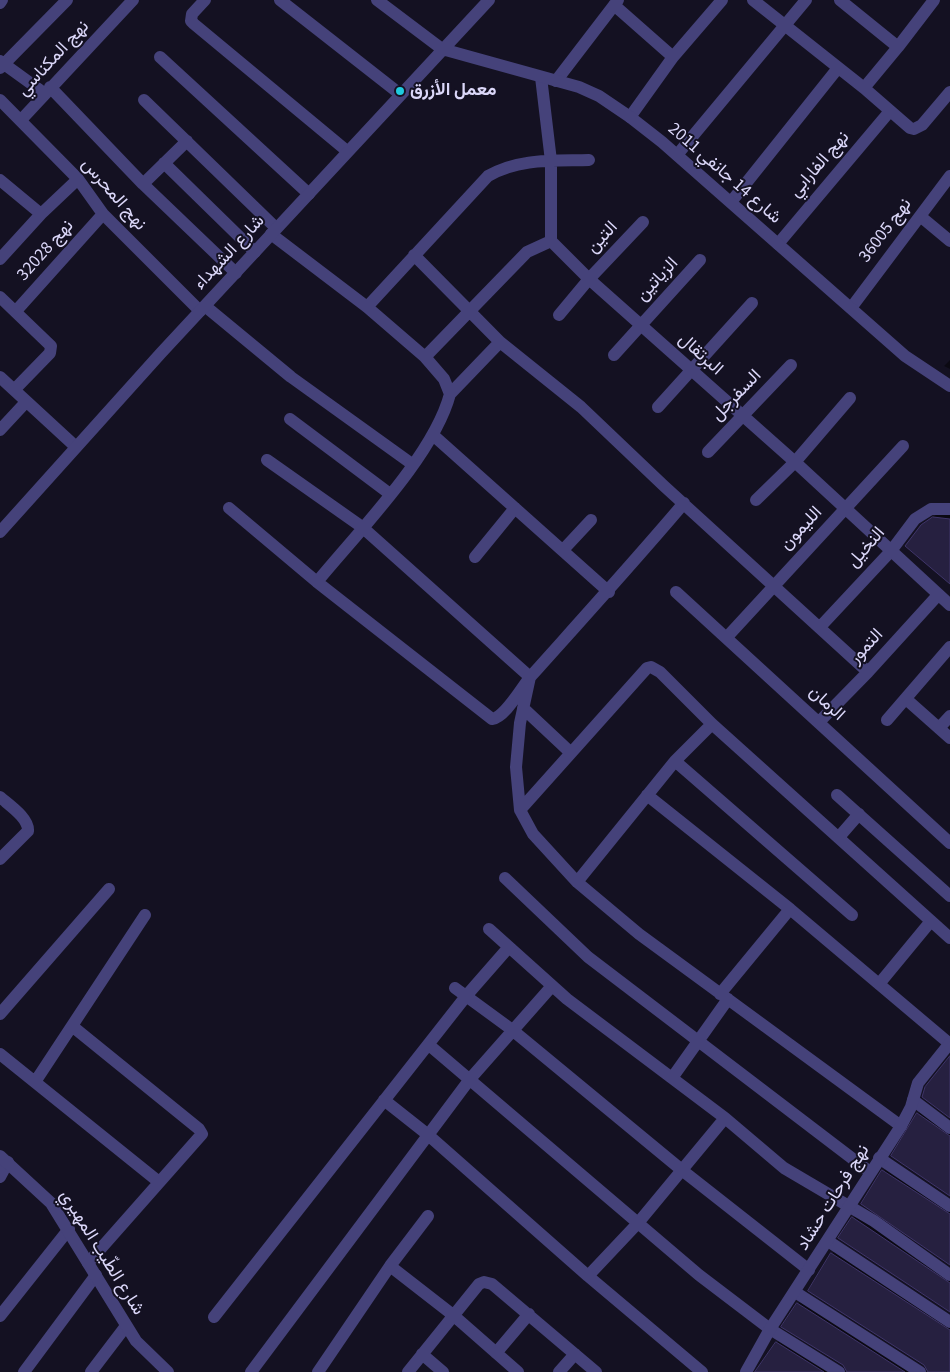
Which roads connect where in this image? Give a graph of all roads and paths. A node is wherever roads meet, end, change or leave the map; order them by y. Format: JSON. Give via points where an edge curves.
{"nodes":[{"id":1,"x":67,"y":0,"type":"edge"},
{"id":2,"x":133,"y":0,"type":"edge"},
{"id":3,"x":205,"y":0,"type":"edge"},
{"id":4,"x":280,"y":0,"type":"edge"},
{"id":5,"x":377,"y":0,"type":"edge"},
{"id":6,"x":489,"y":0,"type":"edge"},
{"id":7,"x":753,"y":0,"type":"edge"},
{"id":8,"x":806,"y":0,"type":"edge"},
{"id":9,"x":840,"y":0,"type":"edge"},
{"id":10,"x":934,"y":0,"type":"edge"},
{"id":11,"x":716,"y":2,"type":"edge"},
{"id":12,"x":616,"y":3,"type":"edge"},
{"id":13,"x":784,"y":25,"type":"junction"},
{"id":14,"x":895,"y":45,"type":"junction"},
{"id":15,"x":442,"y":49,"type":"junction"},
{"id":16,"x":160,"y":57,"type":"dead end"},
{"id":17,"x":673,"y":57,"type":"junction"},
{"id":18,"x":1,"y":64,"type":"edge"},
{"id":19,"x":838,"y":68,"type":"junction"},
{"id":20,"x":541,"y":76,"type":"junction"},
{"id":21,"x":556,"y":81,"type":"junction"},
{"id":22,"x":864,"y":88,"type":"junction"},
{"id":23,"x":47,"y":90,"type":"junction"},
{"id":24,"x":950,"y":92,"type":"edge"},
{"id":25,"x":400,"y":94,"type":"junction"},
{"id":26,"x":0,"y":100,"type":"edge"},
{"id":27,"x":144,"y":100,"type":"dead end"},
{"id":28,"x":890,"y":111,"type":"junction"},
{"id":29,"x":630,"y":117,"type":"junction"},
{"id":30,"x":21,"y":120,"type":"junction"},
{"id":31,"x":187,"y":141,"type":"junction"},
{"id":32,"x":348,"y":151,"type":"junction"},
{"id":33,"x":677,"y":155,"type":"junction"},
{"id":34,"x":589,"y":160,"type":"dead end"},
{"id":35,"x":550,"y":161,"type":"junction"},
{"id":36,"x":164,"y":163,"type":"junction"},
{"id":37,"x":950,"y":176,"type":"edge"},
{"id":38,"x":78,"y":180,"type":"junction"},
{"id":39,"x":2,"y":181,"type":"edge"},
{"id":40,"x":143,"y":184,"type":"junction"},
{"id":41,"x":309,"y":194,"type":"junction"},
{"id":42,"x":731,"y":202,"type":"junction"},
{"id":43,"x":41,"y":214,"type":"junction"},
{"id":44,"x":103,"y":214,"type":"junction"},
{"id":45,"x":920,"y":216,"type":"junction"},
{"id":46,"x":643,"y":222,"type":"dead end"},
{"id":47,"x":274,"y":231,"type":"junction"},
{"id":48,"x":551,"y":241,"type":"junction"},
{"id":49,"x":950,"y":241,"type":"edge"},
{"id":50,"x":778,"y":244,"type":"junction"},
{"id":51,"x":255,"y":252,"type":"junction"},
{"id":52,"x":414,"y":255,"type":"junction"},
{"id":53,"x":0,"y":259,"type":"edge"},
{"id":54,"x":700,"y":260,"type":"dead end"},
{"id":55,"x":236,"y":272,"type":"junction"},
{"id":56,"x":589,"y":279,"type":"junction"},
{"id":57,"x":0,"y":297,"type":"edge"},
{"id":58,"x":752,"y":303,"type":"dead end"},
{"id":59,"x":367,"y":307,"type":"junction"},
{"id":60,"x":851,"y":308,"type":"junction"},
{"id":61,"x":202,"y":309,"type":"junction"},
{"id":62,"x":16,"y":311,"type":"junction"},
{"id":63,"x":470,"y":311,"type":"junction"},
{"id":64,"x":559,"y":315,"type":"dead end"},
{"id":65,"x":640,"y":325,"type":"junction"},
{"id":66,"x":500,"y":342,"type":"junction"},
{"id":67,"x":614,"y":355,"type":"dead end"},
{"id":68,"x":425,"y":357,"type":"junction"},
{"id":69,"x":791,"y":365,"type":"dead end"},
{"id":70,"x":690,"y":370,"type":"junction"},
{"id":71,"x":0,"y":377,"type":"edge"},
{"id":72,"x":950,"y":386,"type":"edge"},
{"id":73,"x":14,"y":390,"type":"junction"},
{"id":74,"x":450,"y":394,"type":"junction"},
{"id":75,"x":850,"y":398,"type":"dead end"},
{"id":76,"x":26,"y":402,"type":"junction"},
{"id":77,"x":658,"y":407,"type":"dead end"},
{"id":78,"x":742,"y":415,"type":"junction"},
{"id":79,"x":290,"y":419,"type":"dead end"},
{"id":80,"x":0,"y":430,"type":"edge"},
{"id":81,"x":433,"y":435,"type":"junction"},
{"id":82,"x":903,"y":446,"type":"dead end"},
{"id":83,"x":76,"y":447,"type":"junction"},
{"id":84,"x":708,"y":452,"type":"dead end"},
{"id":85,"x":267,"y":460,"type":"dead end"},
{"id":86,"x":795,"y":462,"type":"junction"},
{"id":87,"x":412,"y":464,"type":"junction"},
{"id":88,"x":390,"y":494,"type":"junction"},
{"id":89,"x":756,"y":500,"type":"dead end"},
{"id":90,"x":684,"y":504,"type":"junction"},
{"id":91,"x":229,"y":508,"type":"dead end"},
{"id":92,"x":515,"y":508,"type":"junction"},
{"id":93,"x":844,"y":509,"type":"junction"},
{"id":94,"x":950,"y":509,"type":"edge"},
{"id":95,"x":591,"y":520,"type":"dead end"},
{"id":96,"x":362,"y":527,"type":"junction"},
{"id":97,"x":0,"y":532,"type":"edge"},
{"id":98,"x":563,"y":550,"type":"junction"},
{"id":99,"x":891,"y":551,"type":"junction"},
{"id":100,"x":475,"y":557,"type":"dead end"},
{"id":101,"x":317,"y":582,"type":"junction"},
{"id":102,"x":773,"y":585,"type":"junction"},
{"id":103,"x":609,"y":592,"type":"junction"},
{"id":104,"x":676,"y":592,"type":"dead end"},
{"id":105,"x":938,"y":595,"type":"junction"},
{"id":106,"x":950,"y":605,"type":"edge"},
{"id":107,"x":820,"y":627,"type":"junction"},
{"id":108,"x":727,"y":637,"type":"junction"},
{"id":109,"x":950,"y":647,"type":"edge"},
{"id":110,"x":868,"y":672,"type":"junction"},
{"id":111,"x":530,"y":677,"type":"junction"},
{"id":112,"x":906,"y":699,"type":"junction"},
{"id":113,"x":523,"y":708,"type":"junction"},
{"id":114,"x":950,"y":716,"type":"edge"},
{"id":115,"x":887,"y":720,"type":"dead end"},
{"id":116,"x":819,"y":722,"type":"junction"},
{"id":117,"x":712,"y":724,"type":"junction"},
{"id":118,"x":939,"y":728,"type":"junction"},
{"id":119,"x":950,"y":738,"type":"edge"},
{"id":120,"x":571,"y":753,"type":"junction"},
{"id":121,"x":675,"y":761,"type":"junction"},
{"id":122,"x":647,"y":795,"type":"junction"},
{"id":123,"x":837,"y":795,"type":"dead end"},
{"id":124,"x":0,"y":797,"type":"edge"},
{"id":125,"x":520,"y":810,"type":"junction"},
{"id":126,"x":859,"y":814,"type":"junction"},
{"id":127,"x":839,"y":838,"type":"junction"},
{"id":128,"x":950,"y":842,"type":"edge"},
{"id":129,"x":0,"y":859,"type":"edge"},
{"id":130,"x":505,"y":878,"type":"dead end"},
{"id":131,"x":577,"y":882,"type":"junction"},
{"id":132,"x":109,"y":889,"type":"dead end"},
{"id":133,"x":950,"y":896,"type":"edge"},
{"id":134,"x":790,"y":909,"type":"junction"},
{"id":135,"x":145,"y":915,"type":"dead end"},
{"id":136,"x":852,"y":915,"type":"dead end"},
{"id":137,"x":931,"y":921,"type":"junction"},
{"id":138,"x":489,"y":929,"type":"dead end"},
{"id":139,"x":950,"y":938,"type":"edge"},
{"id":140,"x":509,"y":947,"type":"junction"},
{"id":141,"x":879,"y":984,"type":"junction"},
{"id":142,"x":552,"y":986,"type":"junction"},
{"id":143,"x":455,"y":988,"type":"dead end"},
{"id":144,"x":467,"y":995,"type":"junction"},
{"id":145,"x":724,"y":997,"type":"junction"},
{"id":146,"x":0,"y":1014,"type":"edge"},
{"id":147,"x":72,"y":1026,"type":"junction"},
{"id":148,"x":511,"y":1029,"type":"junction"},
{"id":149,"x":698,"y":1042,"type":"junction"},
{"id":150,"x":950,"y":1044,"type":"edge"},
{"id":151,"x":429,"y":1045,"type":"junction"},
{"id":152,"x":0,"y":1054,"type":"edge"},
{"id":153,"x":672,"y":1078,"type":"junction"},
{"id":154,"x":470,"y":1079,"type":"junction"},
{"id":155,"x":35,"y":1082,"type":"junction"},
{"id":156,"x":384,"y":1100,"type":"junction"},
{"id":157,"x":913,"y":1100,"type":"junction"},
{"id":158,"x":725,"y":1118,"type":"junction"},
{"id":159,"x":901,"y":1126,"type":"junction"},
{"id":160,"x":950,"y":1128,"type":"edge"},
{"id":161,"x":428,"y":1134,"type":"junction"},
{"id":162,"x":879,"y":1158,"type":"junction"},
{"id":163,"x":4,"y":1160,"type":"edge"},
{"id":164,"x":683,"y":1171,"type":"junction"},
{"id":165,"x":870,"y":1172,"type":"junction"},
{"id":166,"x":0,"y":1178,"type":"edge"},
{"id":167,"x":159,"y":1182,"type":"junction"},
{"id":168,"x":849,"y":1206,"type":"junction"},
{"id":169,"x":950,"y":1206,"type":"edge"},
{"id":170,"x":428,"y":1216,"type":"dead end"},
{"id":171,"x":638,"y":1223,"type":"junction"},
{"id":172,"x":69,"y":1229,"type":"junction"},
{"id":173,"x":828,"y":1241,"type":"junction"},
{"id":174,"x":88,"y":1263,"type":"junction"},
{"id":175,"x":390,"y":1266,"type":"junction"},
{"id":176,"x":809,"y":1270,"type":"junction"},
{"id":177,"x":96,"y":1275,"type":"junction"},
{"id":178,"x":950,"y":1275,"type":"edge"},
{"id":179,"x":588,"y":1276,"type":"junction"},
{"id":180,"x":795,"y":1292,"type":"junction"},
{"id":181,"x":529,"y":1314,"type":"junction"},
{"id":182,"x":453,"y":1315,"type":"junction"},
{"id":183,"x":0,"y":1316,"type":"edge"},
{"id":184,"x":214,"y":1318,"type":"dead end"},
{"id":185,"x":950,"y":1322,"type":"edge"},
{"id":186,"x":126,"y":1326,"type":"junction"},
{"id":187,"x":770,"y":1330,"type":"junction"},
{"id":188,"x":496,"y":1353,"type":"junction"},
{"id":189,"x":422,"y":1354,"type":"junction"},
{"id":190,"x":575,"y":1354,"type":"junction"},
{"id":191,"x":749,"y":1371,"type":"edge"},
{"id":192,"x":24,"y":1372,"type":"edge"},
{"id":193,"x":91,"y":1372,"type":"edge"},
{"id":194,"x":168,"y":1372,"type":"edge"},
{"id":195,"x":251,"y":1372,"type":"edge"},
{"id":196,"x":318,"y":1372,"type":"edge"},
{"id":197,"x":408,"y":1372,"type":"edge"},
{"id":198,"x":443,"y":1372,"type":"edge"},
{"id":199,"x":518,"y":1372,"type":"edge"},
{"id":200,"x":559,"y":1372,"type":"edge"},
{"id":201,"x":596,"y":1372,"type":"edge"},
{"id":202,"x":702,"y":1372,"type":"edge"},
{"id":203,"x":839,"y":1372,"type":"edge"},
{"id":204,"x":920,"y":1372,"type":"edge"}],
"edges":[{"from":1,"to":18,"type":"street"},
{"from":2,"to":23,"type":"street","name":"نهج المكناسي"},
{"from":3,"to":32,"type":"street","via":[[192,14],[191,21]]},
{"from":4,"to":25,"type":"street"},
{"from":5,"to":15,"type":"street"},
{"from":6,"to":15,"type":"street","name":"شارع الشهداء"},
{"from":7,"to":13,"type":"street"},
{"from":8,"to":13,"type":"street"},
{"from":9,"to":14,"type":"street"},
{"from":10,"to":14,"type":"street"},
{"from":11,"to":17,"type":"street"},
{"from":12,"to":17,"type":"street"},
{"from":12,"to":21,"type":"street"},
{"from":13,"to":19,"type":"street"},
{"from":13,"to":33,"type":"street"},
{"from":14,"to":22,"type":"street"},
{"from":15,"to":20,"type":"street","name":"شارع 14 جانفي 2011"},
{"from":15,"to":25,"type":"street","name":"شارع الشهداء"},
{"from":16,"to":41,"type":"street"},
{"from":17,"to":29,"type":"street"},
{"from":18,"to":23,"type":"street"},
{"from":19,"to":22,"type":"street"},
{"from":19,"to":42,"type":"street"},
{"from":20,"to":21,"type":"street","name":"شارع 14 جانفي 2011"},
{"from":20,"to":35,"type":"street"},
{"from":21,"to":29,"type":"street","name":"شارع 14 جانفي 2011","via":[[599,96]]},
{"from":22,"to":28,"type":"street"},
{"from":23,"to":30,"type":"street","name":"نهج المكناسي"},
{"from":23,"to":40,"type":"street"},
{"from":24,"to":28,"type":"street","via":[[922,125],[914,129]]},
{"from":25,"to":32,"type":"street","name":"شارع الشهداء"},
{"from":26,"to":30,"type":"street","name":"نهج المحرس"},
{"from":27,"to":31,"type":"street"},
{"from":28,"to":50,"type":"street","name":"نهج الفارابي"},
{"from":29,"to":33,"type":"street","name":"شارع 14 جانفي 2011"},
{"from":30,"to":38,"type":"street","name":"نهج المحرس"},
{"from":31,"to":36,"type":"street"},
{"from":31,"to":47,"type":"street"},
{"from":32,"to":41,"type":"street","name":"شارع الشهداء"},
{"from":33,"to":42,"type":"street","name":"شارع 14 جانفي 2011"},
{"from":34,"to":35,"type":"street"},
{"from":35,"to":48,"type":"street"},
{"from":35,"to":52,"type":"street","via":[[511,165],[488,176]]},
{"from":36,"to":40,"type":"street"},
{"from":36,"to":51,"type":"street"},
{"from":37,"to":45,"type":"street","name":"نهج 36005"},
{"from":38,"to":43,"type":"street"},
{"from":38,"to":44,"type":"street","name":"نهج المحرس"},
{"from":39,"to":43,"type":"street"},
{"from":40,"to":55,"type":"street"},
{"from":41,"to":47,"type":"street","name":"شارع الشهداء"},
{"from":42,"to":50,"type":"street","name":"شارع 14 جانفي 2011"},
{"from":43,"to":53,"type":"street"},
{"from":44,"to":61,"type":"street","name":"نهج المحرس"},
{"from":44,"to":62,"type":"street","name":"نهج 32028"},
{"from":45,"to":49,"type":"street"},
{"from":45,"to":60,"type":"street","name":"نهج 36005"},
{"from":46,"to":56,"type":"street","name":"التين"},
{"from":47,"to":51,"type":"street","name":"شارع الشهداء"},
{"from":47,"to":59,"type":"street"},
{"from":48,"to":56,"type":"street","name":"البرتقال"},
{"from":48,"to":63,"type":"street","via":[[527,252]]},
{"from":50,"to":60,"type":"street","name":"شارع 14 جانفي 2011"},
{"from":51,"to":55,"type":"street","name":"شارع الشهداء"},
{"from":52,"to":59,"type":"street"},
{"from":52,"to":63,"type":"street"},
{"from":54,"to":65,"type":"street","name":"الزياتين"},
{"from":55,"to":61,"type":"street","name":"شارع الشهداء"},
{"from":56,"to":64,"type":"street","name":"التين"},
{"from":56,"to":65,"type":"street","name":"البرتقال"},
{"from":57,"to":62,"type":"street"},
{"from":58,"to":70,"type":"street"},
{"from":59,"to":68,"type":"street"},
{"from":60,"to":72,"type":"street","name":"شارع 14 جانفي 2011","via":[[905,356]]},
{"from":61,"to":83,"type":"street","name":"شارع الشهداء"},
{"from":61,"to":87,"type":"street","name":"نهج المحرس"},
{"from":62,"to":73,"type":"street","via":[[49,343],[50,354]]},
{"from":63,"to":66,"type":"street"},
{"from":63,"to":68,"type":"street"},
{"from":65,"to":67,"type":"street","name":"الزياتين"},
{"from":65,"to":70,"type":"street","name":"البرتقال"},
{"from":66,"to":74,"type":"street"},
{"from":66,"to":90,"type":"street","via":[[581,407]]},
{"from":68,"to":74,"type":"street","via":[[444,379]]},
{"from":69,"to":78,"type":"street","name":"السفرجل"},
{"from":70,"to":77,"type":"street"},
{"from":70,"to":78,"type":"street","name":"البرتقال"},
{"from":71,"to":73,"type":"street"},
{"from":73,"to":76,"type":"street"},
{"from":74,"to":81,"type":"street"},
{"from":75,"to":86,"type":"street"},
{"from":76,"to":80,"type":"street"},
{"from":76,"to":83,"type":"street"},
{"from":78,"to":84,"type":"street","name":"السفرجل"},
{"from":78,"to":86,"type":"street","name":"البرتقال"},
{"from":79,"to":88,"type":"street"},
{"from":81,"to":87,"type":"street"},
{"from":81,"to":92,"type":"street"},
{"from":82,"to":93,"type":"street","name":"الليمون"},
{"from":83,"to":97,"type":"street","name":"شارع الشهداء"},
{"from":85,"to":96,"type":"street"},
{"from":86,"to":89,"type":"street"},
{"from":86,"to":93,"type":"street","name":"البرتقال"},
{"from":87,"to":88,"type":"street"},
{"from":88,"to":96,"type":"street"},
{"from":90,"to":102,"type":"street"},
{"from":90,"to":103,"type":"street"},
{"from":91,"to":101,"type":"street"},
{"from":92,"to":98,"type":"street"},
{"from":92,"to":100,"type":"street"},
{"from":93,"to":99,"type":"street","name":"البرتقال"},
{"from":93,"to":102,"type":"street","name":"الليمون"},
{"from":94,"to":99,"type":"street","name":"النخيل","via":[[923,512],[908,526]]},
{"from":95,"to":98,"type":"street"},
{"from":96,"to":101,"type":"street"},
{"from":96,"to":111,"type":"street"},
{"from":98,"to":103,"type":"street"},
{"from":99,"to":105,"type":"street","name":"البرتقال"},
{"from":99,"to":107,"type":"street","name":"النخيل"},
{"from":101,"to":111,"type":"street","via":[[492,719],[501,716]]},
{"from":102,"to":107,"type":"street"},
{"from":102,"to":108,"type":"street","name":"الليمون"},
{"from":103,"to":111,"type":"street"},
{"from":104,"to":108,"type":"street","name":"الرمان"},
{"from":105,"to":106,"type":"street","name":"البرتقال"},
{"from":105,"to":110,"type":"street","name":"التمور"},
{"from":107,"to":110,"type":"street"},
{"from":108,"to":116,"type":"street","name":"الرمان"},
{"from":109,"to":112,"type":"street"},
{"from":110,"to":116,"type":"street","name":"التمور"},
{"from":111,"to":113,"type":"street"},
{"from":112,"to":115,"type":"street"},
{"from":112,"to":118,"type":"street"},
{"from":113,"to":120,"type":"street"},
{"from":113,"to":125,"type":"street","via":[[516,767]]},
{"from":114,"to":118,"type":"street"},
{"from":116,"to":128,"type":"street","name":"الرمان"},
{"from":117,"to":120,"type":"street","via":[[660,672],[647,668]]},
{"from":117,"to":121,"type":"street"},
{"from":117,"to":127,"type":"street"},
{"from":118,"to":119,"type":"street"},
{"from":120,"to":125,"type":"street"},
{"from":121,"to":122,"type":"street"},
{"from":121,"to":136,"type":"street"},
{"from":122,"to":131,"type":"street"},
{"from":122,"to":134,"type":"street"},
{"from":123,"to":126,"type":"street"},
{"from":124,"to":129,"type":"street","via":[[25,821],[28,832]]},
{"from":125,"to":131,"type":"street","via":[[534,834]]},
{"from":126,"to":127,"type":"street"},
{"from":126,"to":133,"type":"street"},
{"from":127,"to":137,"type":"street"},
{"from":130,"to":149,"type":"street","via":[[571,943]]},
{"from":131,"to":145,"type":"street"},
{"from":132,"to":146,"type":"street"},
{"from":134,"to":141,"type":"street"},
{"from":134,"to":145,"type":"street"},
{"from":135,"to":147,"type":"street"},
{"from":137,"to":139,"type":"street"},
{"from":137,"to":141,"type":"street"},
{"from":138,"to":140,"type":"street"},
{"from":140,"to":142,"type":"street"},
{"from":140,"to":144,"type":"street"},
{"from":141,"to":150,"type":"street"},
{"from":142,"to":148,"type":"street"},
{"from":142,"to":153,"type":"street"},
{"from":143,"to":144,"type":"street"},
{"from":144,"to":148,"type":"street"},
{"from":144,"to":151,"type":"street"},
{"from":145,"to":149,"type":"street"},
{"from":145,"to":159,"type":"street"},
{"from":147,"to":155,"type":"street"},
{"from":147,"to":167,"type":"street","via":[[201,1131],[202,1137]]},
{"from":148,"to":154,"type":"street"},
{"from":148,"to":164,"type":"street"},
{"from":149,"to":153,"type":"street"},
{"from":149,"to":165,"type":"street"},
{"from":150,"to":157,"type":"street","name":"نهج فرحات حشاد","via":[[920,1078]]},
{"from":151,"to":154,"type":"street"},
{"from":151,"to":156,"type":"street"},
{"from":152,"to":155,"type":"street"},
{"from":153,"to":158,"type":"street"},
{"from":154,"to":161,"type":"street"},
{"from":154,"to":171,"type":"street"},
{"from":155,"to":167,"type":"street"},
{"from":156,"to":161,"type":"street"},
{"from":156,"to":184,"type":"street"},
{"from":157,"to":159,"type":"street","name":"نهج فرحات حشاد"},
{"from":157,"to":160,"type":"street"},
{"from":158,"to":164,"type":"street"},
{"from":158,"to":168,"type":"street","via":[[784,1168]]},
{"from":159,"to":162,"type":"street","name":"نهج فرحات حشاد"},
{"from":161,"to":179,"type":"street"},
{"from":161,"to":195,"type":"street"},
{"from":162,"to":165,"type":"street","name":"نهج فرحات حشاد"},
{"from":162,"to":169,"type":"street"},
{"from":163,"to":166,"type":"street"},
{"from":163,"to":172,"type":"street","name":"شارع الطّيب المهيري","via":[[51,1203]]},
{"from":164,"to":171,"type":"street"},
{"from":164,"to":176,"type":"street"},
{"from":165,"to":168,"type":"street","name":"نهج فرحات حشاد"},
{"from":167,"to":174,"type":"street"},
{"from":168,"to":173,"type":"street","name":"نهج فرحات حشاد"},
{"from":168,"to":178,"type":"street"},
{"from":170,"to":175,"type":"street"},
{"from":171,"to":179,"type":"street"},
{"from":171,"to":187,"type":"street"},
{"from":172,"to":174,"type":"street","name":"شارع الطّيب المهيري"},
{"from":172,"to":183,"type":"street"},
{"from":173,"to":176,"type":"street","name":"نهج فرحات حشاد"},
{"from":173,"to":185,"type":"street"},
{"from":174,"to":177,"type":"street","name":"شارع الطّيب المهيري"},
{"from":175,"to":182,"type":"street"},
{"from":175,"to":196,"type":"street"},
{"from":176,"to":180,"type":"street","name":"نهج فرحات حشاد"},
{"from":177,"to":186,"type":"street","name":"شارع الطّيب المهيري"},
{"from":177,"to":192,"type":"street"},
{"from":179,"to":202,"type":"street"},
{"from":180,"to":187,"type":"street","name":"نهج فرحات حشاد"},
{"from":180,"to":204,"type":"street"},
{"from":181,"to":182,"type":"street","via":[[492,1284],[484,1282]]},
{"from":181,"to":188,"type":"street"},
{"from":181,"to":190,"type":"street"},
{"from":182,"to":188,"type":"street"},
{"from":182,"to":189,"type":"street"},
{"from":186,"to":193,"type":"street"},
{"from":186,"to":194,"type":"street","name":"شارع الطّيب المهيري","via":[[145,1352]]},
{"from":187,"to":191,"type":"street","name":"نهج فرحات حشاد"},
{"from":187,"to":203,"type":"street"},
{"from":188,"to":199,"type":"street"},
{"from":189,"to":197,"type":"street"},
{"from":189,"to":198,"type":"street"},
{"from":190,"to":200,"type":"street"},
{"from":190,"to":201,"type":"street"}]}
